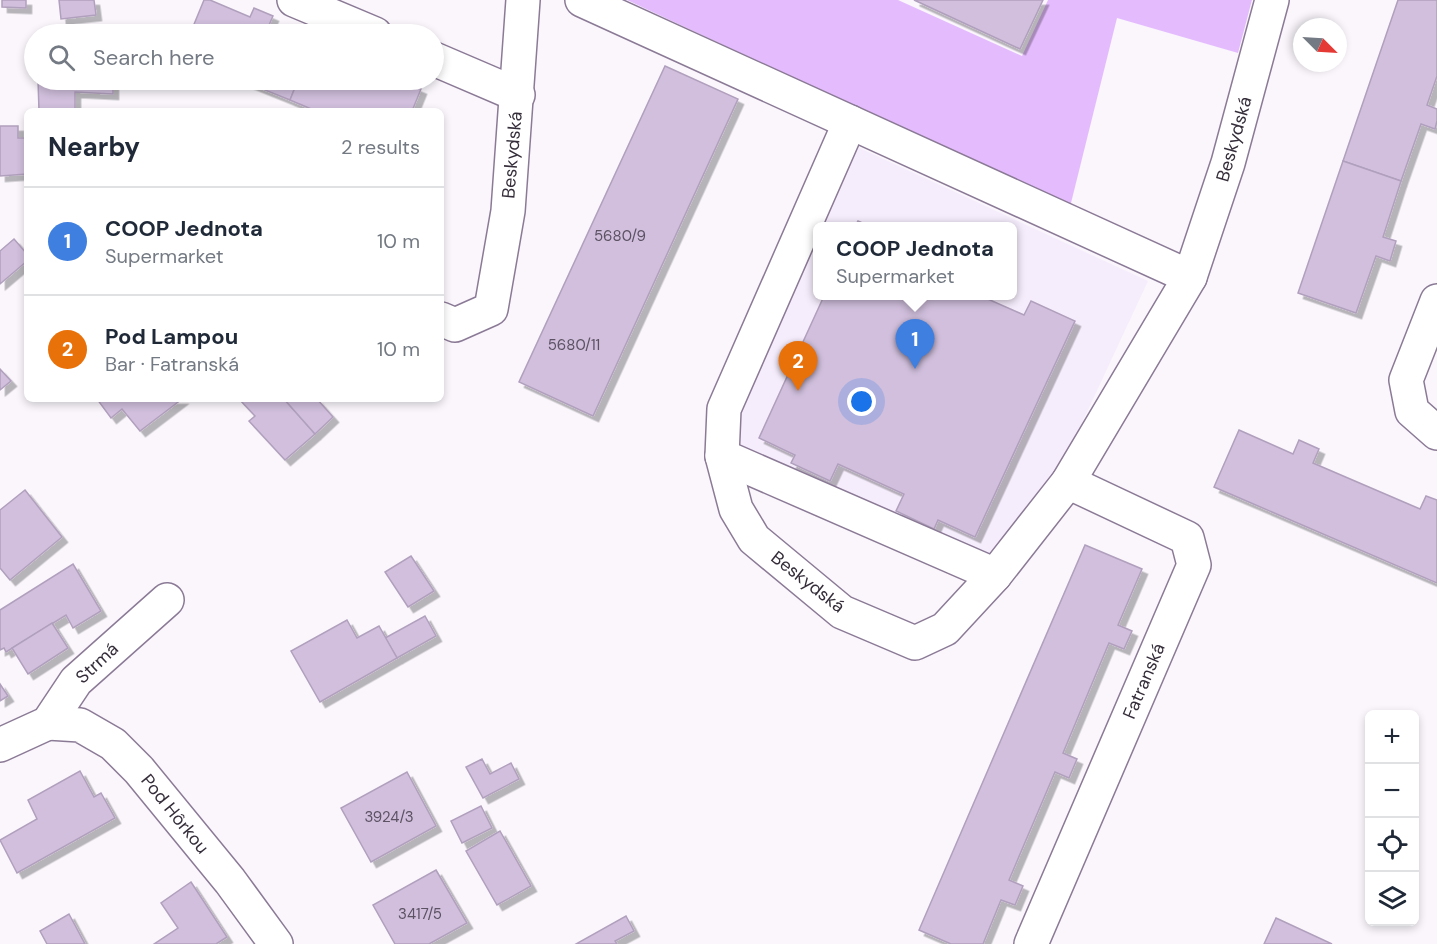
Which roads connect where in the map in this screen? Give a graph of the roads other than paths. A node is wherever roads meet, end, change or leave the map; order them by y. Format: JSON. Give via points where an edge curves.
{"nodes":[{"id":1,"x":294,"y":0,"type":"edge"},
{"id":2,"x":524,"y":0,"type":"edge"},
{"id":3,"x":582,"y":0,"type":"edge"},
{"id":4,"x":1272,"y":0,"type":"edge"},
{"id":5,"x":351,"y":24,"type":"edge"},
{"id":6,"x":444,"y":63,"type":"edge"},
{"id":7,"x":518,"y":95,"type":"junction"},
{"id":8,"x":850,"y":122,"type":"junction"},
{"id":9,"x":1190,"y":277,"type":"junction"},
{"id":10,"x":1437,"y":301,"type":"edge"},
{"id":11,"x":444,"y":320,"type":"edge"},
{"id":12,"x":1437,"y":432,"type":"edge"},
{"id":13,"x":722,"y":456,"type":"junction"},
{"id":14,"x":1068,"y":482,"type":"junction"},
{"id":15,"x":995,"y":575,"type":"junction"},
{"id":16,"x":167,"y":600,"type":"dead end"},
{"id":17,"x":48,"y":723,"type":"junction"},
{"id":18,"x":0,"y":745,"type":"edge"},
{"id":19,"x":276,"y":944,"type":"edge"},
{"id":20,"x":1031,"y":944,"type":"edge"}],
"edges":[{"from":1,"to":5,"type":"street"},
{"from":2,"to":7,"type":"street","name":"Beskydská"},
{"from":3,"to":8,"type":"street"},
{"from":4,"to":9,"type":"street","name":"Beskydská","via":[[1228,163]]},
{"from":6,"to":7,"type":"street"},
{"from":7,"to":11,"type":"street","name":"Beskydská","via":[[508,211],[491,309],[455,325]]},
{"from":8,"to":9,"type":"street"},
{"from":8,"to":13,"type":"street","name":"Beskydská","via":[[724,410]]},
{"from":9,"to":14,"type":"street","name":"Beskydská"},
{"from":10,"to":12,"type":"street","via":[[1406,380],[1412,411]]},
{"from":13,"to":15,"type":"street"},
{"from":13,"to":15,"type":"street","name":"Beskydská","via":[[736,509],[754,539],[842,612],[915,643],[945,629]]},
{"from":14,"to":15,"type":"street","name":"Beskydská"},
{"from":14,"to":20,"type":"street","name":"Fatranská","via":[[1187,538],[1194,565]]},
{"from":16,"to":17,"type":"street","name":"Strmá","via":[[76,681]]},
{"from":17,"to":18,"type":"street"},
{"from":17,"to":19,"type":"street","name":"Pod Hôrkou","via":[[80,725],[113,744],[223,872]]}]}
